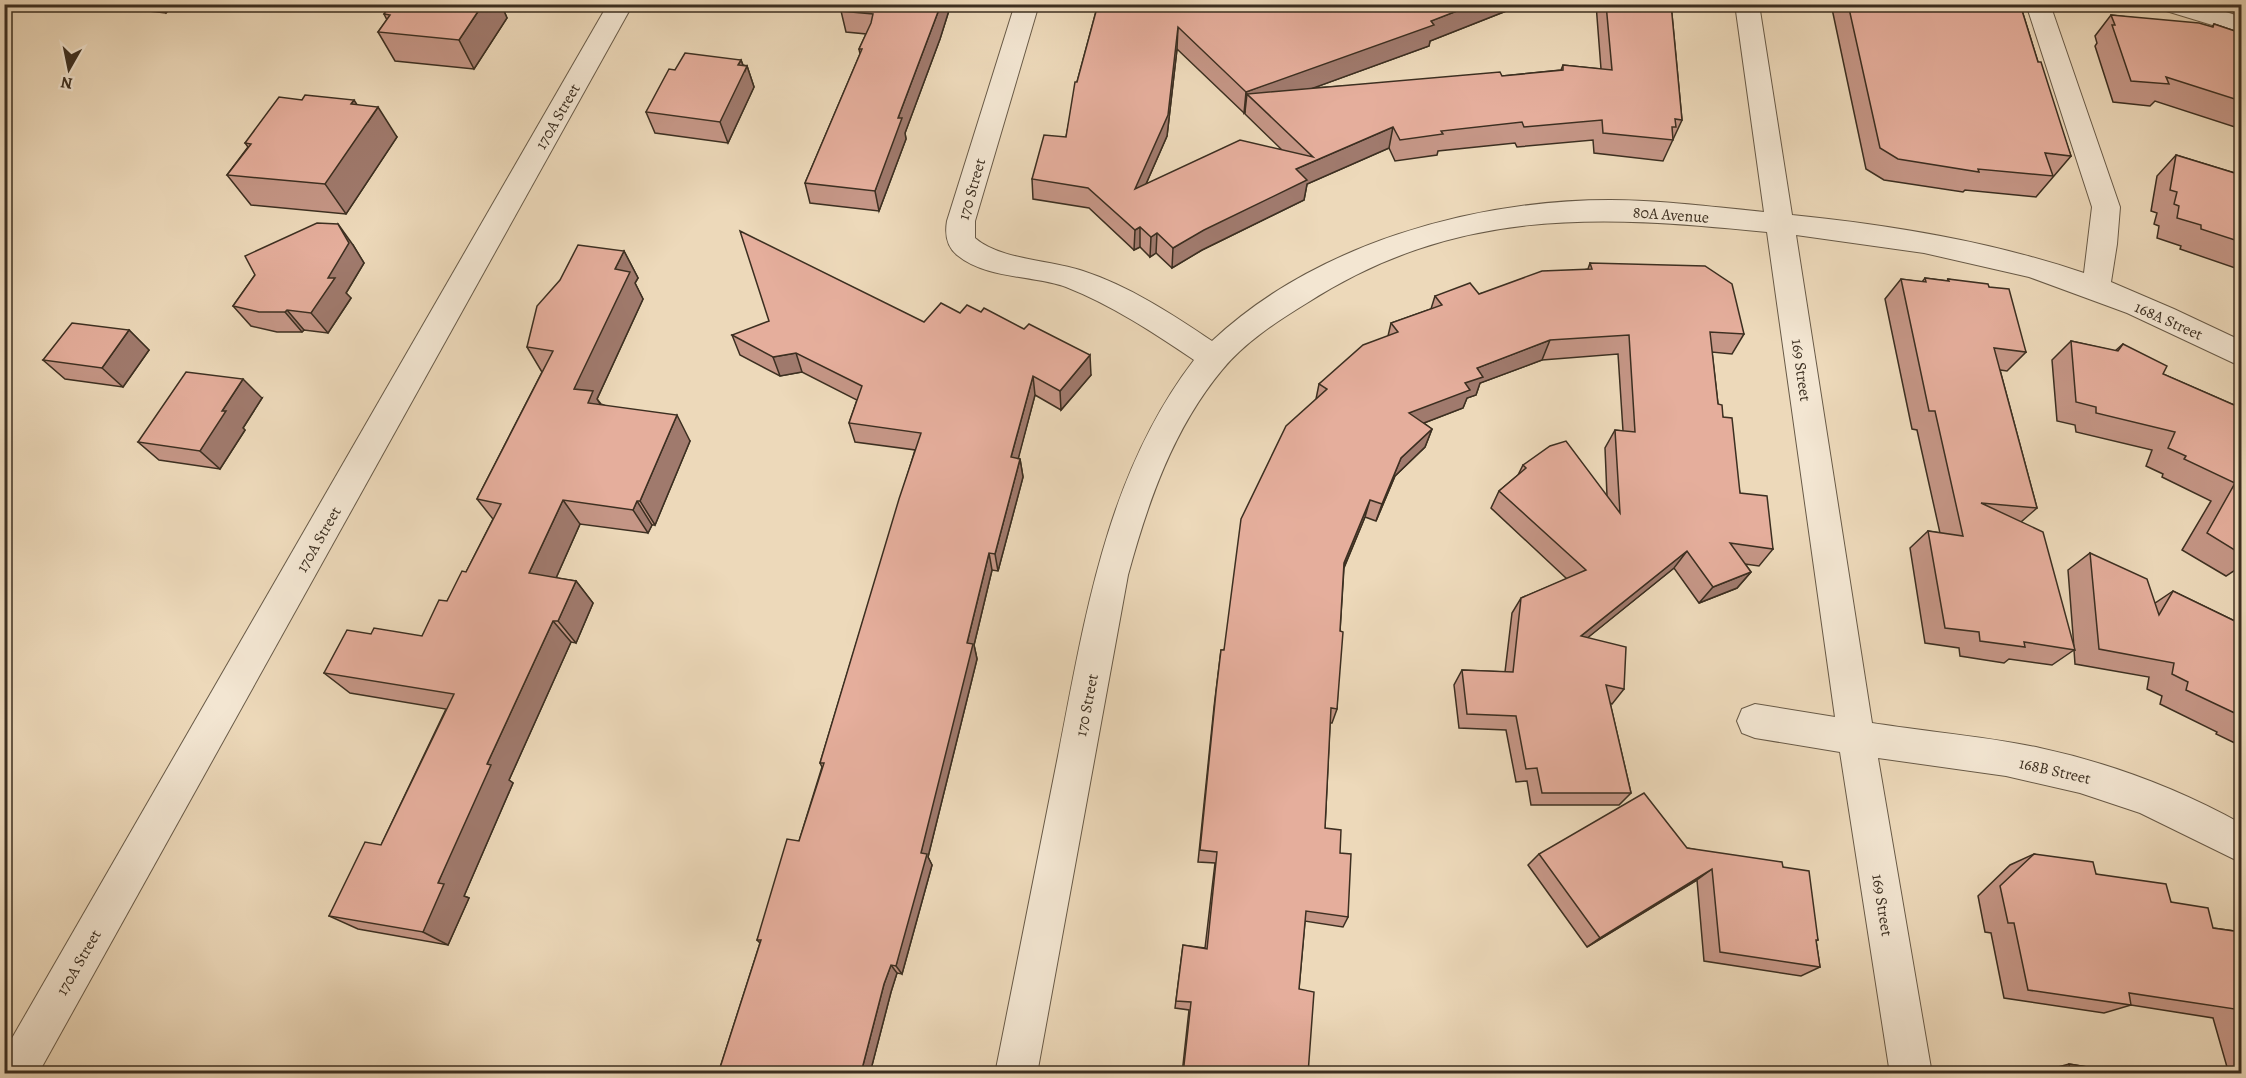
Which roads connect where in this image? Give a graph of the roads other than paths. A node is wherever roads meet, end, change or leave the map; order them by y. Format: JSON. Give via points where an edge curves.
{"nodes":[{"id":1,"x":621,"y":4,"type":"edge"},
{"id":2,"x":1027,"y":4,"type":"edge"},
{"id":3,"x":1747,"y":4,"type":"edge"},
{"id":4,"x":2038,"y":4,"type":"edge"},
{"id":5,"x":2172,"y":4,"type":"edge"},
{"id":6,"x":2241,"y":26,"type":"edge"},
{"id":7,"x":1780,"y":223,"type":"junction"},
{"id":8,"x":2095,"y":289,"type":"junction"},
{"id":9,"x":1262,"y":317,"type":"joint"},
{"id":10,"x":2241,"y":355,"type":"edge"},
{"id":11,"x":1214,"y":358,"type":"junction"},
{"id":12,"x":1755,"y":721,"type":"dead end"},
{"id":13,"x":1856,"y":736,"type":"junction"},
{"id":14,"x":2241,"y":844,"type":"edge"},
{"id":15,"x":15,"y":1074,"type":"edge"},
{"id":16,"x":1016,"y":1074,"type":"edge"},
{"id":17,"x":1911,"y":1074,"type":"edge"}],
"edges":[{"from":1,"to":15,"type":"street","name":"170A Street"},
{"from":2,"to":11,"type":"street","name":"170 Street","via":[[959,237],[966,248],[979,254],[1088,285],[1176,332]]},
{"from":3,"to":7,"type":"street","name":"169 Street"},
{"from":4,"to":8,"type":"street","via":[[2106,207]]},
{"from":5,"to":6,"type":"street"},
{"from":7,"to":8,"type":"street","name":"80A Avenue","via":[[1975,253]]},
{"from":7,"to":9,"type":"street","name":"80A Avenue","via":[[1609,210],[1481,221],[1422,235],[1370,255],[1321,278]]},
{"from":7,"to":13,"type":"street","name":"169 Street"},
{"from":8,"to":10,"type":"street","name":"168A Street","via":[[2156,313]]},
{"from":9,"to":11,"type":"street","name":"170 Street"},
{"from":11,"to":16,"type":"street","name":"170 Street","via":[[1155,450],[1134,495],[1119,543]]},
{"from":12,"to":13,"type":"street"},
{"from":13,"to":14,"type":"street","name":"168B Street","via":[[2075,774],[2154,801]]},
{"from":13,"to":17,"type":"street","name":"169 Street"}]}
